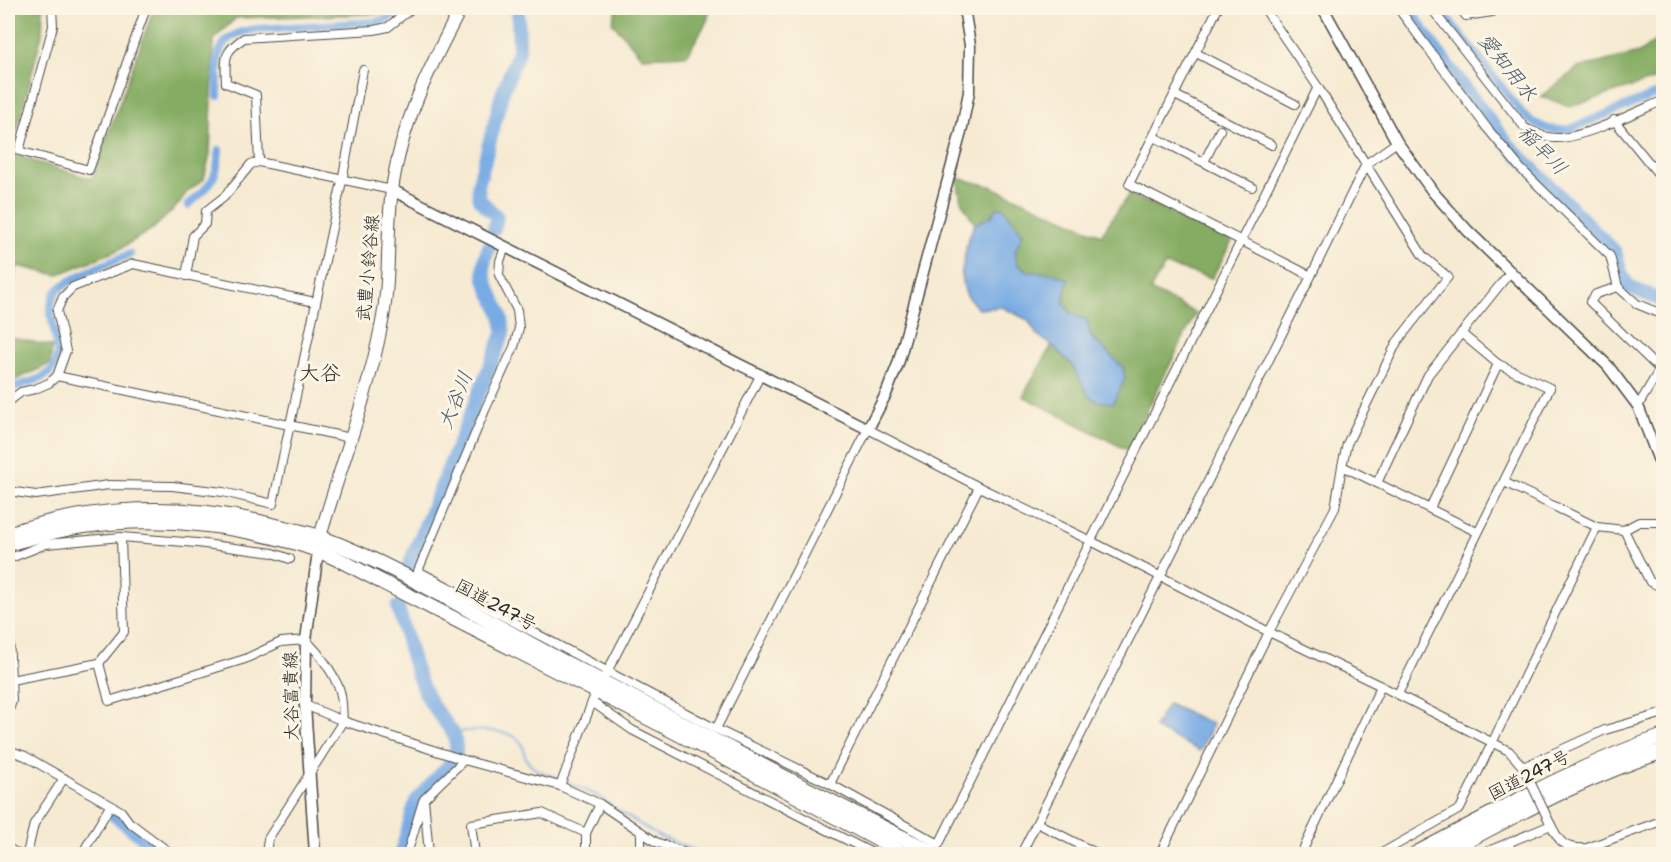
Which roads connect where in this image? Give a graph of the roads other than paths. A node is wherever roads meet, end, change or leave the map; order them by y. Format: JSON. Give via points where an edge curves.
{"nodes":[{"id":1,"x":52,"y":8,"type":"edge"},
{"id":2,"x":146,"y":8,"type":"edge"},
{"id":3,"x":412,"y":8,"type":"edge"},
{"id":4,"x":461,"y":8,"type":"edge"},
{"id":5,"x":964,"y":8,"type":"edge"},
{"id":6,"x":1218,"y":8,"type":"edge"},
{"id":7,"x":1264,"y":8,"type":"edge"},
{"id":8,"x":1323,"y":8,"type":"edge"},
{"id":9,"x":1398,"y":8,"type":"edge"},
{"id":10,"x":1431,"y":8,"type":"edge"},
{"id":11,"x":1460,"y":8,"type":"edge"},
{"id":12,"x":1493,"y":8,"type":"edge"},
{"id":13,"x":1196,"y":53,"type":"junction"},
{"id":14,"x":363,"y":70,"type":"dead end"},
{"id":15,"x":1318,"y":87,"type":"junction"},
{"id":16,"x":1175,"y":95,"type":"junction"},
{"id":17,"x":1664,"y":100,"type":"edge"},
{"id":18,"x":1295,"y":104,"type":"dead end"},
{"id":19,"x":1614,"y":120,"type":"junction"},
{"id":20,"x":1220,"y":130,"type":"dead end"},
{"id":21,"x":1154,"y":137,"type":"junction"},
{"id":22,"x":1397,"y":142,"type":"junction"},
{"id":23,"x":1272,"y":145,"type":"dead end"},
{"id":24,"x":259,"y":162,"type":"junction"},
{"id":25,"x":1204,"y":162,"type":"junction"},
{"id":26,"x":1366,"y":164,"type":"junction"},
{"id":27,"x":342,"y":181,"type":"junction"},
{"id":28,"x":1664,"y":182,"type":"edge"},
{"id":29,"x":1252,"y":187,"type":"dead end"},
{"id":30,"x":392,"y":190,"type":"junction"},
{"id":31,"x":1240,"y":241,"type":"junction"},
{"id":32,"x":505,"y":247,"type":"junction"},
{"id":33,"x":1511,"y":271,"type":"junction"},
{"id":34,"x":186,"y":276,"type":"junction"},
{"id":35,"x":1311,"y":276,"type":"junction"},
{"id":36,"x":1618,"y":287,"type":"junction"},
{"id":37,"x":315,"y":302,"type":"junction"},
{"id":38,"x":1664,"y":315,"type":"edge"},
{"id":39,"x":1461,"y":333,"type":"junction"},
{"id":40,"x":1498,"y":364,"type":"junction"},
{"id":41,"x":1661,"y":366,"type":"edge"},
{"id":42,"x":761,"y":374,"type":"junction"},
{"id":43,"x":57,"y":375,"type":"junction"},
{"id":44,"x":8,"y":402,"type":"edge"},
{"id":45,"x":1638,"y":406,"type":"junction"},
{"id":46,"x":290,"y":426,"type":"junction"},
{"id":47,"x":868,"y":429,"type":"junction"},
{"id":48,"x":351,"y":438,"type":"junction"},
{"id":49,"x":1342,"y":466,"type":"junction"},
{"id":50,"x":1664,"y":474,"type":"edge"},
{"id":51,"x":1503,"y":482,"type":"junction"},
{"id":52,"x":1377,"y":483,"type":"junction"},
{"id":53,"x":979,"y":487,"type":"junction"},
{"id":54,"x":8,"y":490,"type":"edge"},
{"id":55,"x":1430,"y":508,"type":"junction"},
{"id":56,"x":1664,"y":522,"type":"edge"},
{"id":57,"x":1597,"y":527,"type":"junction"},
{"id":58,"x":1624,"y":530,"type":"junction"},
{"id":59,"x":1478,"y":532,"type":"junction"},
{"id":60,"x":8,"y":534,"type":"edge"},
{"id":61,"x":121,"y":537,"type":"junction"},
{"id":62,"x":1091,"y":540,"type":"junction"},
{"id":63,"x":8,"y":544,"type":"edge"},
{"id":64,"x":319,"y":544,"type":"junction"},
{"id":65,"x":8,"y":559,"type":"edge"},
{"id":66,"x":290,"y":559,"type":"dead end"},
{"id":67,"x":1159,"y":576,"type":"junction"},
{"id":68,"x":1664,"y":588,"type":"edge"},
{"id":69,"x":8,"y":612,"type":"edge"},
{"id":70,"x":8,"y":628,"type":"edge"},
{"id":71,"x":1269,"y":632,"type":"junction"},
{"id":72,"x":306,"y":640,"type":"junction"},
{"id":73,"x":9,"y":658,"type":"edge"},
{"id":74,"x":99,"y":663,"type":"junction"},
{"id":75,"x":11,"y":681,"type":"junction"},
{"id":76,"x":599,"y":686,"type":"junction"},
{"id":77,"x":1382,"y":686,"type":"junction"},
{"id":78,"x":1398,"y":694,"type":"junction"},
{"id":79,"x":305,"y":705,"type":"junction"},
{"id":80,"x":8,"y":713,"type":"edge"},
{"id":81,"x":1664,"y":713,"type":"edge"},
{"id":82,"x":343,"y":721,"type":"junction"},
{"id":83,"x":716,"y":729,"type":"junction"},
{"id":84,"x":1664,"y":736,"type":"edge"},
{"id":85,"x":1493,"y":743,"type":"junction"},
{"id":86,"x":8,"y":750,"type":"edge"},
{"id":87,"x":1664,"y":751,"type":"edge"},
{"id":88,"x":464,"y":760,"type":"junction"},
{"id":89,"x":1523,"y":766,"type":"junction"},
{"id":90,"x":310,"y":774,"type":"junction"},
{"id":91,"x":64,"y":778,"type":"junction"},
{"id":92,"x":830,"y":784,"type":"junction"},
{"id":93,"x":560,"y":786,"type":"junction"},
{"id":94,"x":424,"y":799,"type":"junction"},
{"id":95,"x":600,"y":804,"type":"junction"},
{"id":96,"x":110,"y":806,"type":"junction"},
{"id":97,"x":1664,"y":820,"type":"edge"},
{"id":98,"x":1549,"y":821,"type":"junction"},
{"id":99,"x":1036,"y":823,"type":"junction"},
{"id":100,"x":641,"y":832,"type":"junction"},
{"id":101,"x":586,"y":833,"type":"junction"},
{"id":102,"x":1508,"y":843,"type":"junction"},
{"id":103,"x":8,"y":848,"type":"edge"},
{"id":104,"x":169,"y":852,"type":"dead end"},
{"id":105,"x":18,"y":855,"type":"edge"},
{"id":106,"x":27,"y":855,"type":"edge"},
{"id":107,"x":82,"y":855,"type":"edge"},
{"id":108,"x":266,"y":855,"type":"edge"},
{"id":109,"x":315,"y":855,"type":"edge"},
{"id":110,"x":407,"y":855,"type":"edge"},
{"id":111,"x":429,"y":855,"type":"edge"},
{"id":112,"x":475,"y":855,"type":"edge"},
{"id":113,"x":586,"y":855,"type":"edge"},
{"id":114,"x":641,"y":855,"type":"edge"},
{"id":115,"x":688,"y":855,"type":"edge"},
{"id":116,"x":874,"y":855,"type":"edge"},
{"id":117,"x":904,"y":855,"type":"edge"},
{"id":118,"x":936,"y":855,"type":"edge"},
{"id":119,"x":1021,"y":855,"type":"edge"},
{"id":120,"x":1098,"y":855,"type":"edge"},
{"id":121,"x":1160,"y":855,"type":"edge"},
{"id":122,"x":1301,"y":855,"type":"edge"},
{"id":123,"x":1380,"y":855,"type":"edge"},
{"id":124,"x":1414,"y":855,"type":"edge"},
{"id":125,"x":1442,"y":855,"type":"edge"},
{"id":126,"x":1481,"y":855,"type":"edge"},
{"id":127,"x":1514,"y":855,"type":"edge"}],
"edges":[{"from":1,"to":2,"type":"street","via":[[53,26],[19,151],[89,170]]},
{"from":3,"to":24,"type":"street","via":[[388,27],[244,38],[230,47],[225,63],[226,83],[256,95]]},
{"from":4,"to":30,"type":"main road","name":"武豊小鈴谷線","via":[[430,66],[407,123]]},
{"from":5,"to":47,"type":"street","via":[[970,45],[969,92],[961,132],[898,364]]},
{"from":6,"to":13,"type":"street"},
{"from":7,"to":15,"type":"street"},
{"from":8,"to":22,"type":"street"},
{"from":9,"to":36,"type":"street","via":[[1520,168],[1610,256]]},
{"from":10,"to":19,"type":"street","via":[[1525,128],[1557,138],[1574,136]]},
{"from":11,"to":12,"type":"street","via":[[1466,16],[1487,15]]},
{"from":13,"to":16,"type":"street"},
{"from":13,"to":18,"type":"street"},
{"from":14,"to":27,"type":"street"},
{"from":15,"to":26,"type":"street"},
{"from":15,"to":31,"type":"street"},
{"from":16,"to":21,"type":"street"},
{"from":16,"to":23,"type":"street"},
{"from":17,"to":19,"type":"street"},
{"from":19,"to":28,"type":"street"},
{"from":20,"to":25,"type":"street"},
{"from":21,"to":25,"type":"street"},
{"from":21,"to":31,"type":"street","via":[[1129,184]]},
{"from":22,"to":26,"type":"street"},
{"from":22,"to":33,"type":"street","via":[[1432,192]]},
{"from":24,"to":27,"type":"street"},
{"from":24,"to":34,"type":"street","via":[[250,164],[224,197],[206,211],[205,224],[193,236]]},
{"from":25,"to":29,"type":"street"},
{"from":26,"to":35,"type":"street"},
{"from":26,"to":49,"type":"street","via":[[1423,256],[1448,277],[1397,342],[1347,444]]},
{"from":27,"to":30,"type":"street"},
{"from":27,"to":37,"type":"street"},
{"from":30,"to":32,"type":"street"},
{"from":30,"to":48,"type":"main road","name":"武豊小鈴谷線","via":[[382,324],[371,378]]},
{"from":31,"to":35,"type":"street"},
{"from":31,"to":62,"type":"street"},
{"from":32,"to":42,"type":"street"},
{"from":32,"to":76,"type":"street","via":[[499,275],[517,310],[519,328],[514,347],[418,571]]},
{"from":33,"to":39,"type":"street"},
{"from":33,"to":45,"type":"street","via":[[1608,366]]},
{"from":34,"to":37,"type":"street"},
{"from":34,"to":43,"type":"street","via":[[133,264],[73,287],[57,311],[66,351]]},
{"from":35,"to":67,"type":"street"},
{"from":36,"to":38,"type":"street","via":[[1637,304]]},
{"from":36,"to":41,"type":"street","via":[[1596,294],[1590,302]]},
{"from":37,"to":46,"type":"street"},
{"from":39,"to":40,"type":"street"},
{"from":39,"to":52,"type":"street","via":[[1428,375]]},
{"from":40,"to":51,"type":"street","via":[[1550,388]]},
{"from":40,"to":55,"type":"street"},
{"from":41,"to":45,"type":"street"},
{"from":42,"to":47,"type":"street"},
{"from":42,"to":76,"type":"street"},
{"from":43,"to":44,"type":"street","via":[[49,383],[21,392]]},
{"from":43,"to":46,"type":"street"},
{"from":45,"to":50,"type":"street"},
{"from":46,"to":48,"type":"street"},
{"from":46,"to":54,"type":"street","via":[[273,504],[223,492],[172,486],[110,485],[36,495]]},
{"from":47,"to":53,"type":"street"},
{"from":47,"to":83,"type":"street"},
{"from":48,"to":64,"type":"main road","name":"武豊小鈴谷線"},
{"from":49,"to":52,"type":"street"},
{"from":49,"to":71,"type":"street","via":[[1335,508]]},
{"from":51,"to":57,"type":"street"},
{"from":51,"to":59,"type":"street"},
{"from":52,"to":55,"type":"street"},
{"from":53,"to":62,"type":"street"},
{"from":53,"to":92,"type":"street"},
{"from":55,"to":59,"type":"street"},
{"from":56,"to":58,"type":"street","via":[[1639,522]]},
{"from":57,"to":58,"type":"street"},
{"from":57,"to":85,"type":"street"},
{"from":58,"to":68,"type":"street","via":[[1650,582]]},
{"from":59,"to":78,"type":"street"},
{"from":60,"to":64,"type":"highway","name":"国道247号","via":[[83,515],[166,509],[245,518]]},
{"from":61,"to":65,"type":"street","via":[[46,544]]},
{"from":61,"to":66,"type":"street","via":[[197,543],[273,553]]},
{"from":61,"to":74,"type":"street","via":[[124,632]]},
{"from":62,"to":67,"type":"street"},
{"from":62,"to":92,"type":"street","via":[[939,844]]},
{"from":63,"to":64,"type":"highway","name":"国道247号","via":[[82,526],[161,521]]},
{"from":64,"to":72,"type":"street","name":"大谷富貴線"},
{"from":64,"to":76,"type":"highway","name":"国道247号","via":[[426,588]]},
{"from":67,"to":71,"type":"street"},
{"from":67,"to":99,"type":"street"},
{"from":69,"to":70,"type":"street"},
{"from":70,"to":73,"type":"street"},
{"from":71,"to":77,"type":"street"},
{"from":71,"to":121,"type":"street"},
{"from":72,"to":74,"type":"street","via":[[281,642],[245,659],[109,701]]},
{"from":72,"to":79,"type":"street","name":"大谷富貴線"},
{"from":72,"to":82,"type":"street","via":[[339,687]]},
{"from":73,"to":75,"type":"street"},
{"from":74,"to":75,"type":"street"},
{"from":75,"to":80,"type":"street"},
{"from":76,"to":83,"type":"street"},
{"from":76,"to":93,"type":"street"},
{"from":76,"to":116,"type":"street","via":[[632,730]]},
{"from":76,"to":117,"type":"highway","name":"国道247号"},
{"from":76,"to":118,"type":"highway","name":"国道247号"},
{"from":77,"to":78,"type":"street"},
{"from":77,"to":122,"type":"street"},
{"from":78,"to":85,"type":"street"},
{"from":79,"to":82,"type":"street"},
{"from":79,"to":90,"type":"street","name":"大谷富貴線"},
{"from":81,"to":89,"type":"street","via":[[1605,730]]},
{"from":82,"to":88,"type":"street"},
{"from":82,"to":90,"type":"street"},
{"from":83,"to":92,"type":"street"},
{"from":84,"to":124,"type":"highway","name":"国道247号","via":[[1580,768]]},
{"from":85,"to":89,"type":"street","via":[[1509,751]]},
{"from":85,"to":123,"type":"street","via":[[1460,809]]},
{"from":86,"to":91,"type":"street"},
{"from":87,"to":125,"type":"highway","name":"国道247号","via":[[1587,780]]},
{"from":88,"to":93,"type":"street"},
{"from":88,"to":94,"type":"street"},
{"from":89,"to":98,"type":"street","bridge":true},
{"from":90,"to":108,"type":"street","via":[[268,838]]},
{"from":90,"to":109,"type":"street","name":"大谷富貴線"},
{"from":91,"to":96,"type":"street"},
{"from":91,"to":106,"type":"street","via":[[34,824]]},
{"from":93,"to":95,"type":"street"},
{"from":94,"to":110,"type":"street"},
{"from":94,"to":111,"type":"street"},
{"from":95,"to":100,"type":"street"},
{"from":95,"to":101,"type":"street"},
{"from":96,"to":104,"type":"street"},
{"from":96,"to":107,"type":"street"},
{"from":97,"to":98,"type":"street","via":[[1587,848],[1574,849],[1563,845]]},
{"from":98,"to":102,"type":"street"},
{"from":99,"to":119,"type":"street"},
{"from":99,"to":120,"type":"street"},
{"from":100,"to":114,"type":"street"},
{"from":100,"to":115,"type":"street"},
{"from":101,"to":112,"type":"street","via":[[542,813],[471,824]]},
{"from":101,"to":113,"type":"street"},
{"from":102,"to":126,"type":"street"},
{"from":102,"to":127,"type":"street"},
{"from":103,"to":105,"type":"street"}]}
